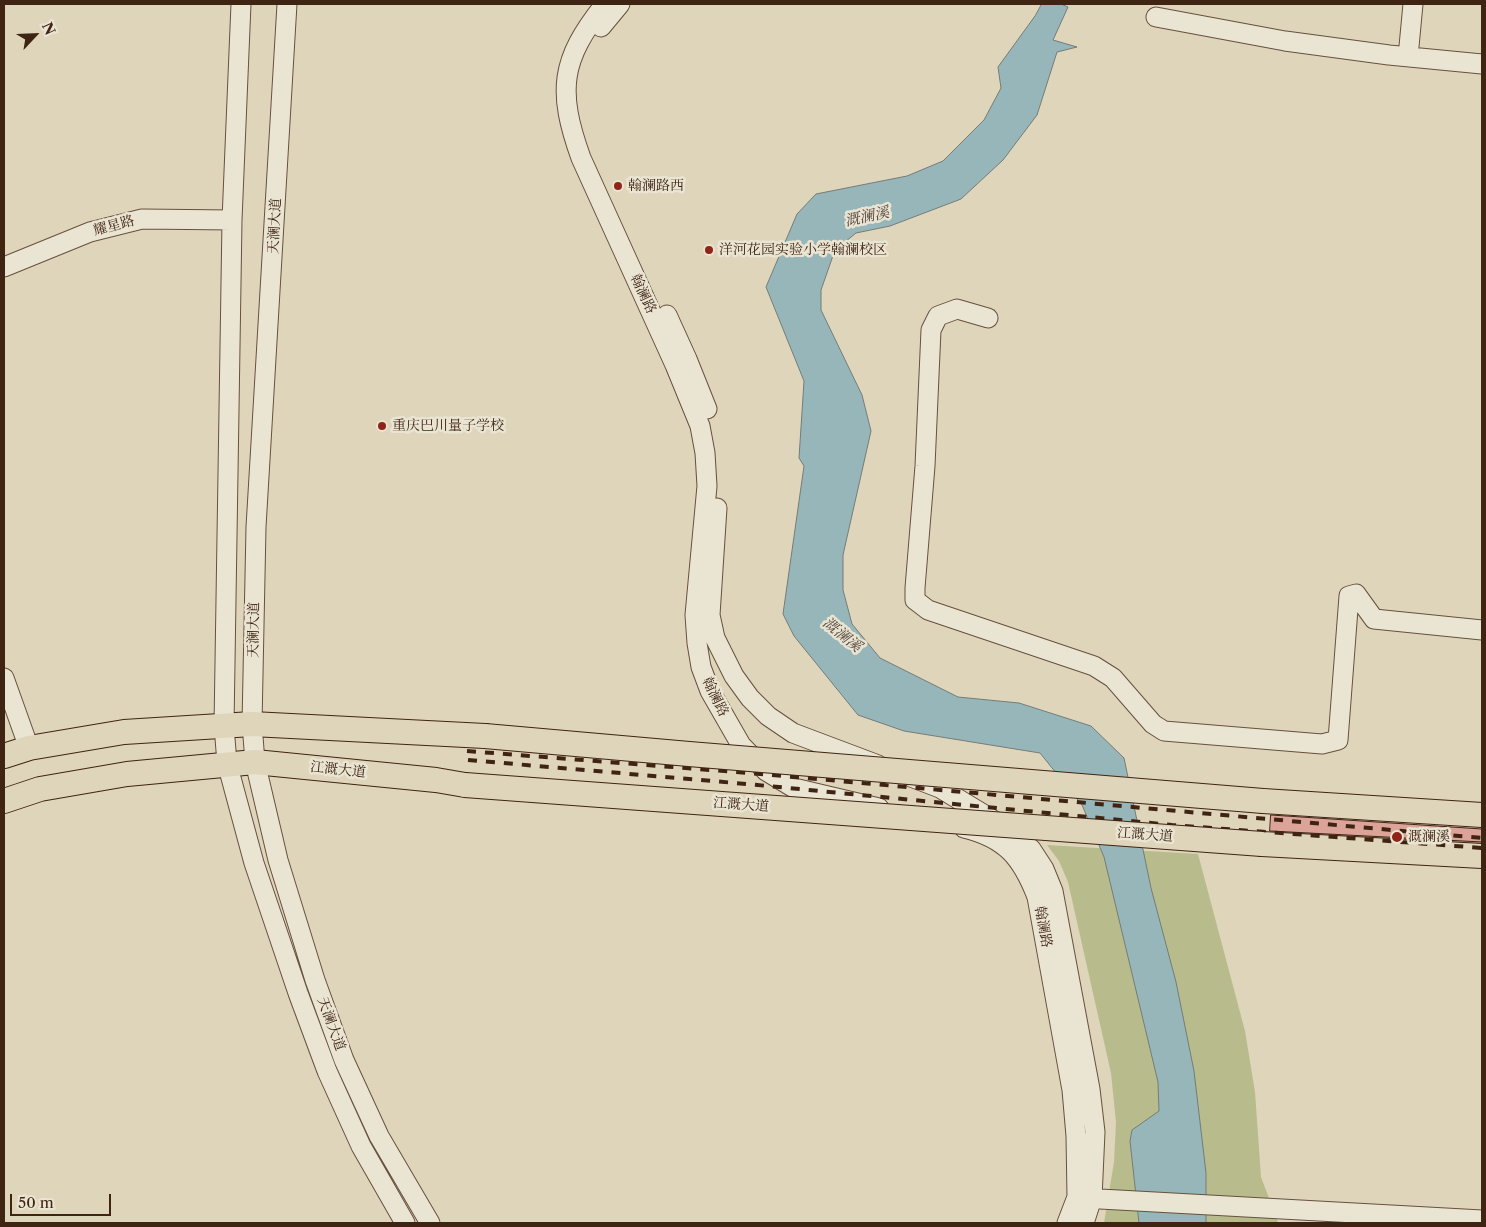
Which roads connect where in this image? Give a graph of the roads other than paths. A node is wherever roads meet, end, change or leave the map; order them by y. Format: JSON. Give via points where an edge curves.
{"nodes":[{"id":1,"x":241,"y":4,"type":"edge"},
{"id":2,"x":287,"y":4,"type":"edge"},
{"id":3,"x":605,"y":4,"type":"edge"},
{"id":4,"x":620,"y":4,"type":"edge"},
{"id":5,"x":1413,"y":4,"type":"edge"},
{"id":6,"x":1156,"y":18,"type":"dead end"},
{"id":7,"x":1408,"y":57,"type":"junction"},
{"id":8,"x":1482,"y":64,"type":"edge"},
{"id":9,"x":232,"y":220,"type":"junction"},
{"id":10,"x":4,"y":267,"type":"edge"},
{"id":11,"x":988,"y":318,"type":"dead end"},
{"id":12,"x":1482,"y":630,"type":"edge"},
{"id":13,"x":4,"y":678,"type":"edge"},
{"id":14,"x":252,"y":724,"type":"junction"},
{"id":15,"x":224,"y":726,"type":"junction"},
{"id":16,"x":29,"y":748,"type":"junction"},
{"id":17,"x":4,"y":756,"type":"edge"},
{"id":18,"x":255,"y":762,"type":"junction"},
{"id":19,"x":227,"y":763,"type":"junction"},
{"id":20,"x":4,"y":801,"type":"edge"},
{"id":21,"x":1482,"y":815,"type":"edge"},
{"id":22,"x":1482,"y":856,"type":"edge"},
{"id":23,"x":1085,"y":1198,"type":"junction"},
{"id":24,"x":1482,"y":1220,"type":"edge"},
{"id":25,"x":406,"y":1223,"type":"edge"},
{"id":26,"x":430,"y":1223,"type":"edge"},
{"id":27,"x":1067,"y":1223,"type":"edge"},
{"id":28,"x":1084,"y":1223,"type":"edge"}],
"edges":[{"from":1,"to":9,"type":"street","name":"天澜大道"},
{"from":2,"to":14,"type":"street","name":"天澜大道","via":[[256,527]]},
{"from":3,"to":23,"type":"street","name":"翰澜路","via":[[580,38],[570,60],[567,108],[581,158],[700,426],[707,486],[695,616],[701,667],[710,691],[741,745],[766,772],[794,788],[980,832],[1001,842],[1019,860],[1037,897],[1070,1081]]},
{"from":4,"to":23,"type":"street","name":"翰澜路","via":[[588,48],[576,84],[578,106],[591,152],[687,358],[711,421],[719,486],[710,615],[715,638],[723,658],[750,698],[768,716],[793,733],[940,788],[1011,831],[1031,848],[1053,891],[1090,1089],[1095,1132]]},
{"from":5,"to":7,"type":"street"},
{"from":6,"to":7,"type":"street","via":[[1285,41]]},
{"from":7,"to":8,"type":"street"},
{"from":9,"to":10,"type":"street","name":"耀星路","via":[[166,218],[125,222],[90,232]]},
{"from":9,"to":15,"type":"street","name":"天澜大道"},
{"from":11,"to":12,"type":"street","via":[[957,309],[938,316],[931,330],[915,588],[916,600],[928,610],[1094,666],[1113,678],[1153,724],[1164,731],[1322,744],[1338,740],[1349,596],[1356,594],[1374,619]]},
{"from":13,"to":16,"type":"street"},
{"from":14,"to":15,"type":"main road"},
{"from":14,"to":18,"type":"street","name":"天澜大道"},
{"from":14,"to":21,"type":"main road","bridge":true,"via":[[484,736],[1262,801]]},
{"from":15,"to":16,"type":"main road","via":[[124,732]]},
{"from":15,"to":19,"type":"street","name":"天澜大道"},
{"from":16,"to":17,"type":"main road"},
{"from":18,"to":19,"type":"main road","name":"江溉大道"},
{"from":18,"to":22,"type":"main road","name":"江溉大道","bridge":true,"via":[[465,785],[1262,844]]},
{"from":18,"to":26,"type":"street","name":"天澜大道","via":[[278,860],[344,1060],[379,1136]]},
{"from":19,"to":20,"type":"main road","name":"江溉大道","via":[[127,774],[40,789]]},
{"from":19,"to":25,"type":"street","name":"天澜大道","via":[[254,863],[327,1072],[361,1146]]},
{"from":23,"to":24,"type":"street"},
{"from":23,"to":27,"type":"street","name":"翰澜路"},
{"from":23,"to":28,"type":"street","name":"翰澜路"}]}
